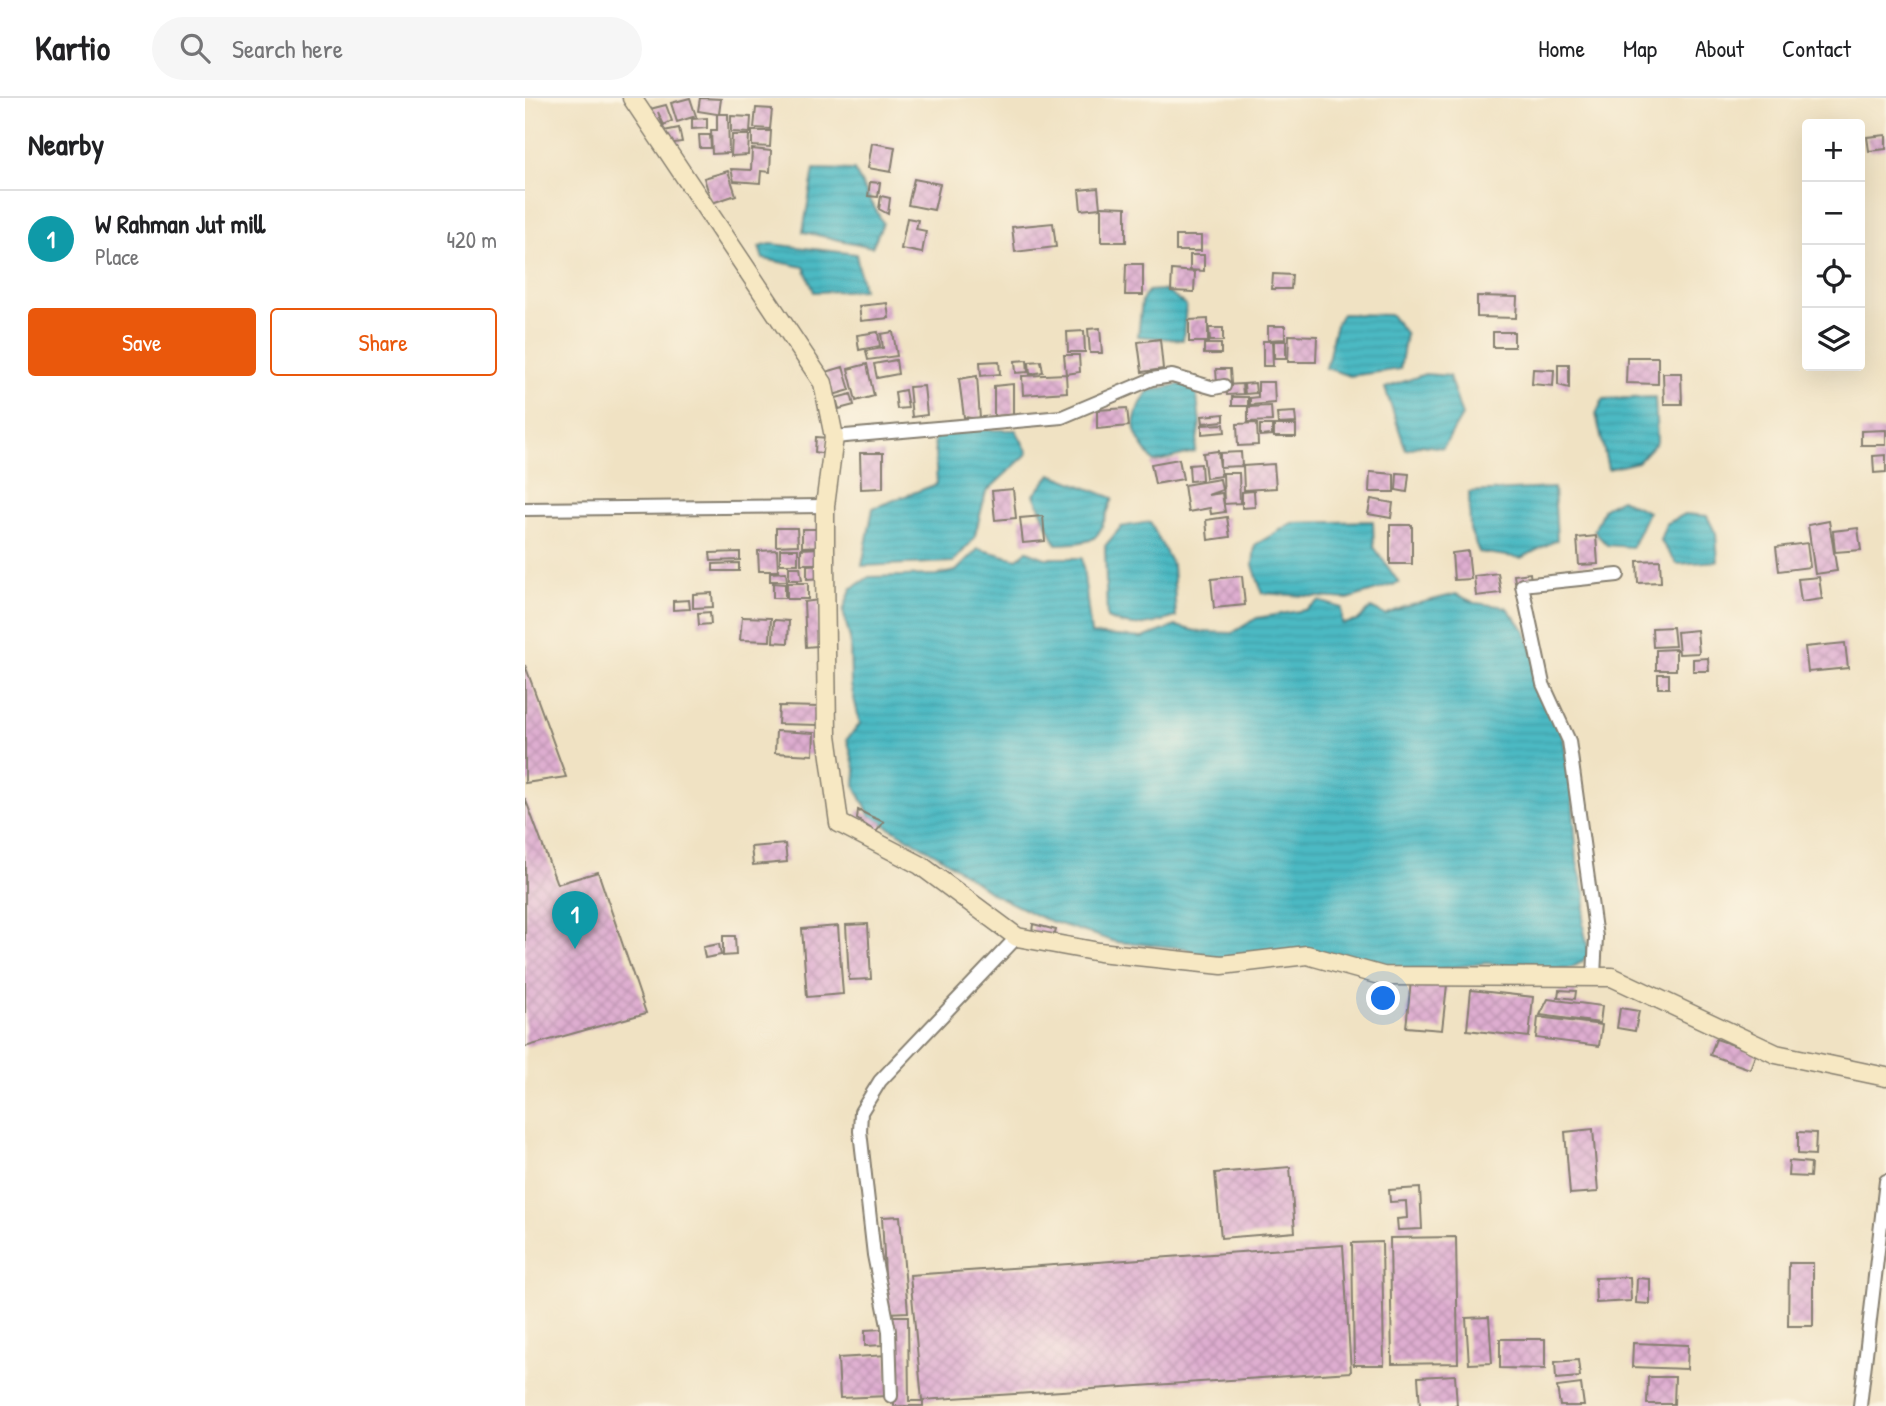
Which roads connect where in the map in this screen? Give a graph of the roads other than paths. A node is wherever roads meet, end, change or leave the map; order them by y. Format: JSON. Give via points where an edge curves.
{"nodes":[{"id":1,"x":632,"y":98,"type":"edge"},
{"id":2,"x":1224,"y":386,"type":"dead end"},
{"id":3,"x":834,"y":437,"type":"junction"},
{"id":4,"x":824,"y":506,"type":"junction"},
{"id":5,"x":525,"y":509,"type":"edge"},
{"id":6,"x":1618,"y":575,"type":"dead end"},
{"id":7,"x":1017,"y":937,"type":"junction"},
{"id":8,"x":1594,"y":975,"type":"junction"},
{"id":9,"x":1886,"y":1077,"type":"edge"},
{"id":10,"x":1886,"y":1181,"type":"edge"},
{"id":11,"x":891,"y":1396,"type":"dead end"},
{"id":12,"x":1860,"y":1406,"type":"edge"}],
"edges":[{"from":1,"to":3,"type":"street","via":[[823,383]]},
{"from":2,"to":3,"type":"street","via":[[1214,388],[1172,376],[1152,379],[1062,416]]},
{"from":3,"to":4,"type":"street"},
{"from":4,"to":5,"type":"street"},
{"from":4,"to":7,"type":"street","via":[[827,735],[839,823],[920,865]]},
{"from":6,"to":8,"type":"street","via":[[1522,585],[1543,684],[1569,741],[1596,937]]},
{"from":7,"to":8,"type":"street","via":[[1099,953],[1222,965],[1307,955],[1383,976]]},
{"from":7,"to":11,"type":"street","via":[[880,1081],[862,1112],[860,1131],[874,1255],[889,1331]]},
{"from":8,"to":9,"type":"street","via":[[1612,977],[1776,1054]]},
{"from":10,"to":12,"type":"street"}]}
